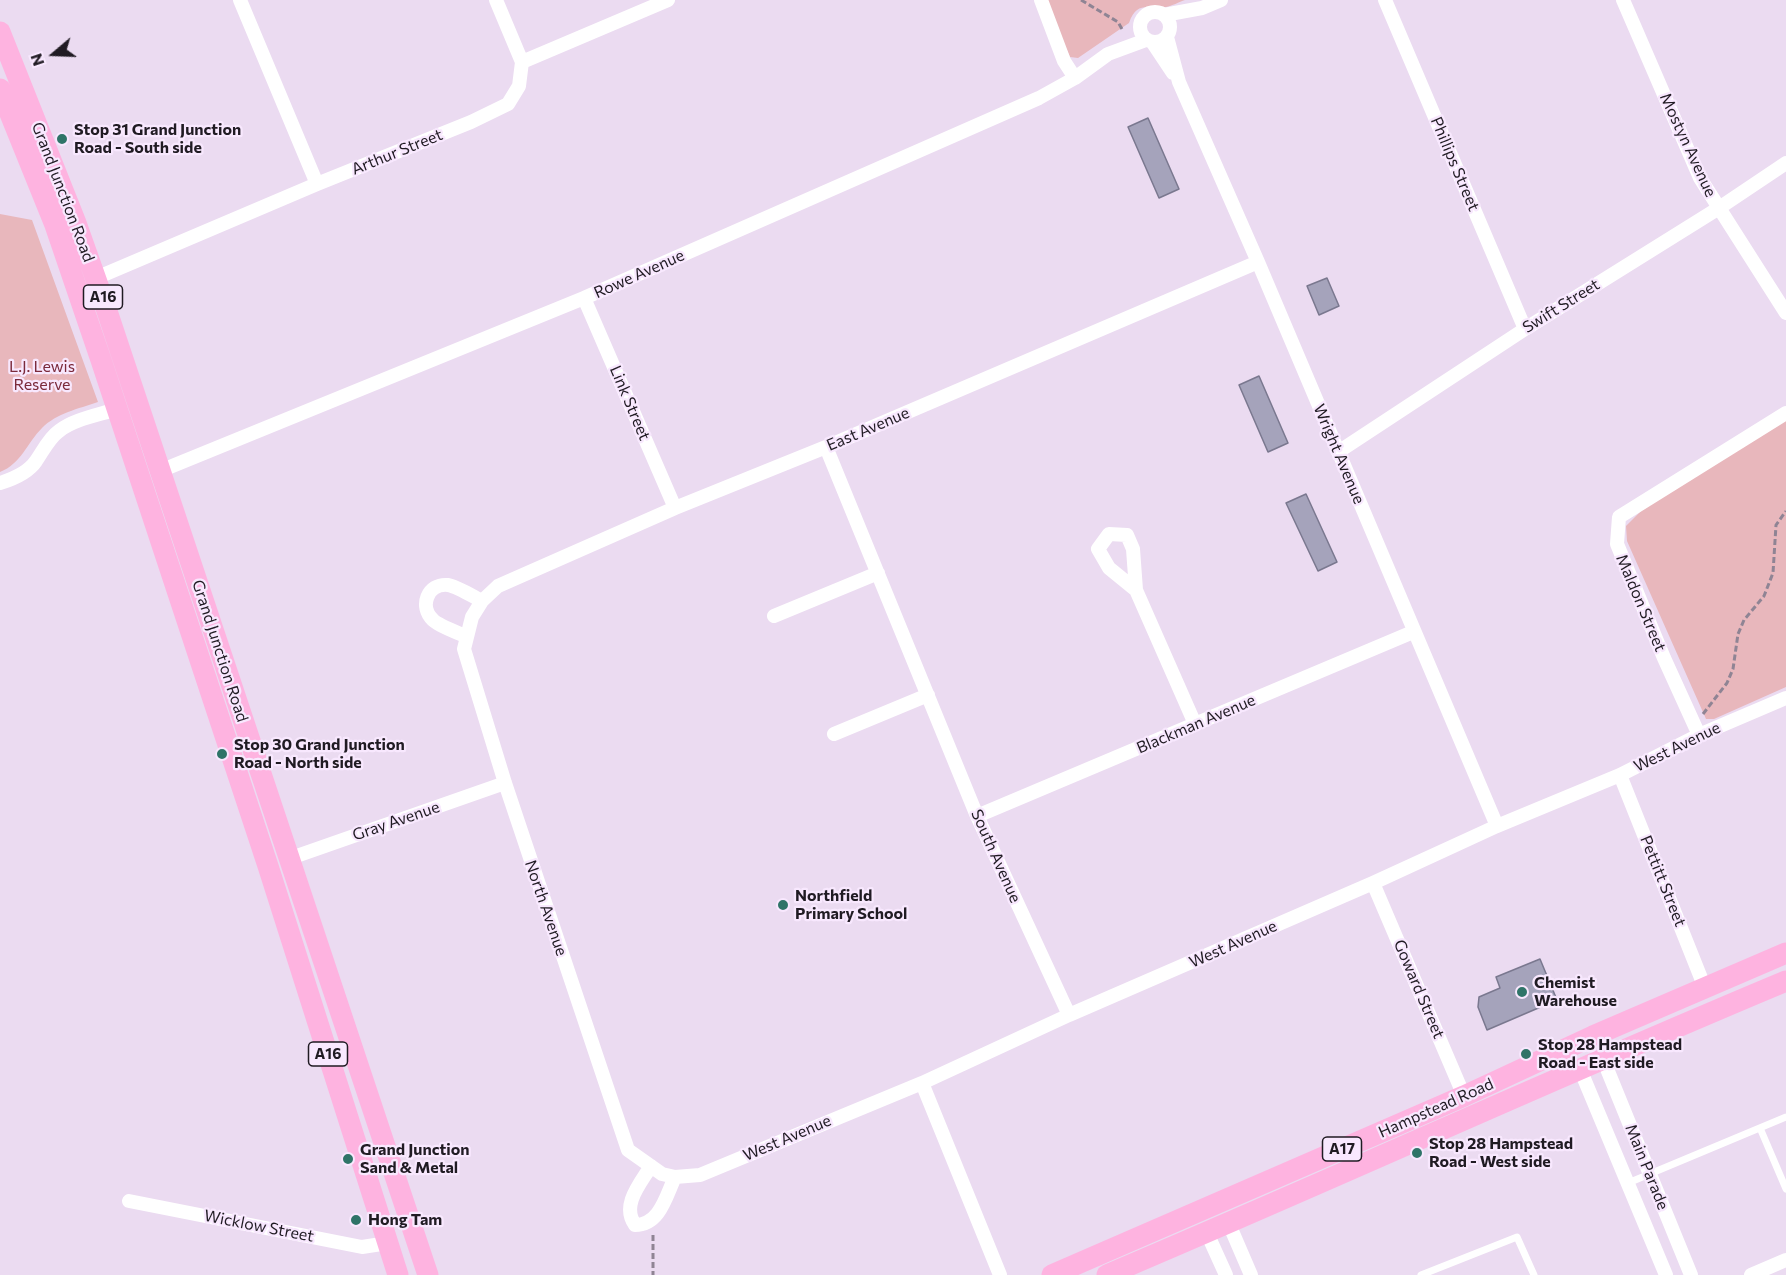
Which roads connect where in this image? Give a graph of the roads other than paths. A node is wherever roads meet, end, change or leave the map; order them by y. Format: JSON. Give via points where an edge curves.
{"nodes":[{"id":1,"x":240,"y":0,"type":"edge"},
{"id":2,"x":496,"y":0,"type":"edge"},
{"id":3,"x":668,"y":0,"type":"edge"},
{"id":4,"x":1041,"y":0,"type":"edge"},
{"id":5,"x":1221,"y":0,"type":"edge"},
{"id":6,"x":1385,"y":0,"type":"edge"},
{"id":7,"x":1623,"y":0,"type":"edge"},
{"id":8,"x":1202,"y":8,"type":"junction"},
{"id":9,"x":1164,"y":15,"type":"junction"},
{"id":10,"x":1140,"y":27,"type":"junction"},
{"id":11,"x":0,"y":32,"type":"edge"},
{"id":12,"x":1169,"y":34,"type":"junction"},
{"id":13,"x":1149,"y":41,"type":"junction"},
{"id":14,"x":1108,"y":54,"type":"junction"},
{"id":15,"x":522,"y":62,"type":"junction"},
{"id":16,"x":1075,"y":78,"type":"junction"},
{"id":17,"x":1179,"y":82,"type":"junction"},
{"id":18,"x":0,"y":89,"type":"edge"},
{"id":19,"x":1786,"y":162,"type":"edge"},
{"id":20,"x":317,"y":184,"type":"junction"},
{"id":21,"x":1719,"y":208,"type":"junction"},
{"id":22,"x":1258,"y":262,"type":"junction"},
{"id":23,"x":96,"y":278,"type":"junction"},
{"id":24,"x":585,"y":298,"type":"junction"},
{"id":25,"x":1786,"y":313,"type":"edge"},
{"id":26,"x":1525,"y":329,"type":"junction"},
{"id":27,"x":138,"y":403,"type":"junction"},
{"id":28,"x":117,"y":409,"type":"junction"},
{"id":29,"x":1786,"y":413,"type":"edge"},
{"id":30,"x":826,"y":447,"type":"junction"},
{"id":31,"x":1338,"y":452,"type":"junction"},
{"id":32,"x":160,"y":471,"type":"junction"},
{"id":33,"x":0,"y":483,"type":"edge"},
{"id":34,"x":675,"y":508,"type":"junction"},
{"id":35,"x":878,"y":573,"type":"junction"},
{"id":36,"x":1136,"y":590,"type":"dead end"},
{"id":37,"x":202,"y":596,"type":"junction"},
{"id":38,"x":482,"y":601,"type":"junction"},
{"id":39,"x":181,"y":603,"type":"junction"},
{"id":40,"x":774,"y":616,"type":"dead end"},
{"id":41,"x":472,"y":617,"type":"joint"},
{"id":42,"x":1413,"y":632,"type":"junction"},
{"id":43,"x":467,"y":637,"type":"junction"},
{"id":44,"x":928,"y":695,"type":"junction"},
{"id":45,"x":1786,"y":698,"type":"edge"},
{"id":46,"x":1195,"y":724,"type":"junction"},
{"id":47,"x":834,"y":734,"type":"dead end"},
{"id":48,"x":1699,"y":735,"type":"junction"},
{"id":49,"x":1620,"y":775,"type":"junction"},
{"id":50,"x":505,"y":783,"type":"junction"},
{"id":51,"x":978,"y":816,"type":"junction"},
{"id":52,"x":1497,"y":826,"type":"junction"},
{"id":53,"x":288,"y":859,"type":"junction"},
{"id":54,"x":268,"y":866,"type":"junction"},
{"id":55,"x":1373,"y":883,"type":"junction"},
{"id":56,"x":1786,"y":953,"type":"edge"},
{"id":57,"x":1786,"y":981,"type":"edge"},
{"id":58,"x":1705,"y":988,"type":"junction"},
{"id":59,"x":1715,"y":1011,"type":"junction"},
{"id":60,"x":1069,"y":1015,"type":"junction"},
{"id":61,"x":1593,"y":1036,"type":"junction"},
{"id":62,"x":1570,"y":1047,"type":"junction"},
{"id":63,"x":1603,"y":1059,"type":"junction"},
{"id":64,"x":1580,"y":1069,"type":"junction"},
{"id":65,"x":922,"y":1083,"type":"junction"},
{"id":66,"x":1468,"y":1106,"type":"junction"},
{"id":67,"x":1786,"y":1117,"type":"edge"},
{"id":68,"x":1760,"y":1128,"type":"junction"},
{"id":69,"x":662,"y":1172,"type":"junction"},
{"id":70,"x":1650,"y":1174,"type":"junction"},
{"id":71,"x":1628,"y":1183,"type":"junction"},
{"id":72,"x":1786,"y":1189,"type":"edge"},
{"id":73,"x":129,"y":1201,"type":"dead end"},
{"id":74,"x":1221,"y":1201,"type":"junction"},
{"id":75,"x":1198,"y":1212,"type":"junction"},
{"id":76,"x":1229,"y":1224,"type":"junction"},
{"id":77,"x":1207,"y":1233,"type":"junction"},
{"id":78,"x":415,"y":1234,"type":"junction"},
{"id":79,"x":388,"y":1243,"type":"junction"},
{"id":80,"x":1786,"y":1260,"type":"edge"},
{"id":81,"x":398,"y":1275,"type":"edge"},
{"id":82,"x":428,"y":1275,"type":"edge"},
{"id":83,"x":1000,"y":1275,"type":"edge"},
{"id":84,"x":1052,"y":1275,"type":"edge"},
{"id":85,"x":1107,"y":1275,"type":"edge"},
{"id":86,"x":1227,"y":1275,"type":"edge"},
{"id":87,"x":1251,"y":1275,"type":"edge"},
{"id":88,"x":1421,"y":1275,"type":"edge"},
{"id":89,"x":1534,"y":1275,"type":"edge"},
{"id":90,"x":1666,"y":1275,"type":"edge"},
{"id":91,"x":1691,"y":1275,"type":"edge"},
{"id":92,"x":1751,"y":1275,"type":"edge"}],
"edges":[{"from":1,"to":20,"type":"street"},
{"from":2,"to":15,"type":"street"},
{"from":3,"to":15,"type":"street"},
{"from":4,"to":16,"type":"street","via":[[1064,61]]},
{"from":5,"to":8,"type":"street"},
{"from":6,"to":26,"type":"street","name":"Phillips Street"},
{"from":7,"to":21,"type":"street","name":"Mostyn Avenue","via":[[1700,178]]},
{"from":8,"to":9,"type":"street"},
{"from":8,"to":12,"type":"street"},
{"from":9,"to":10,"type":"street","via":[[1148,14]]},
{"from":9,"to":12,"type":"street","via":[[1169,21]]},
{"from":10,"to":13,"type":"street","via":[[1142,36]]},
{"from":10,"to":14,"type":"street","name":"Rowe Avenue"},
{"from":11,"to":23,"type":"highway","name":"Grand Junction Road","number":"A16"},
{"from":12,"to":13,"type":"street","via":[[1163,40]]},
{"from":12,"to":17,"type":"street","name":"Wright Avenue"},
{"from":13,"to":14,"type":"street","name":"Rowe Avenue"},
{"from":13,"to":17,"type":"street","name":"Wright Avenue"},
{"from":14,"to":16,"type":"street","name":"Rowe Avenue"},
{"from":15,"to":20,"type":"street","name":"Arthur Street","via":[[519,86],[508,104]]},
{"from":16,"to":24,"type":"street","name":"Rowe Avenue","via":[[1039,98]]},
{"from":17,"to":22,"type":"street","name":"Wright Avenue"},
{"from":18,"to":28,"type":"highway","name":"Grand Junction Road","number":"A16","via":[[55,225]]},
{"from":19,"to":21,"type":"street","name":"Swift Street"},
{"from":20,"to":23,"type":"street","name":"Arthur Street"},
{"from":21,"to":25,"type":"street","name":"Mostyn Avenue"},
{"from":21,"to":26,"type":"street","name":"Swift Street"},
{"from":22,"to":30,"type":"street","name":"East Avenue"},
{"from":22,"to":31,"type":"street","name":"Wright Avenue"},
{"from":23,"to":27,"type":"highway","name":"Grand Junction Road","number":"A16"},
{"from":24,"to":32,"type":"street","name":"Rowe Avenue"},
{"from":24,"to":34,"type":"street","name":"Link Street"},
{"from":26,"to":31,"type":"street","name":"Swift Street"},
{"from":27,"to":28,"type":"highway"},
{"from":27,"to":32,"type":"highway","name":"Grand Junction Road","number":"A16"},
{"from":28,"to":33,"type":"street","via":[[59,430],[25,472]]},
{"from":28,"to":39,"type":"highway","name":"Grand Junction Road","number":"A16"},
{"from":29,"to":48,"type":"street","name":"Maldon Street","via":[[1619,517],[1617,544]]},
{"from":30,"to":34,"type":"street","name":"East Avenue"},
{"from":30,"to":35,"type":"street","name":"South Avenue"},
{"from":31,"to":42,"type":"street","name":"Wright Avenue"},
{"from":32,"to":37,"type":"highway","name":"Grand Junction Road","number":"A16"},
{"from":34,"to":38,"type":"street","name":"East Avenue","via":[[498,586]]},
{"from":35,"to":40,"type":"street"},
{"from":35,"to":44,"type":"street","name":"South Avenue"},
{"from":36,"to":46,"type":"street"},
{"from":37,"to":39,"type":"highway"},
{"from":37,"to":53,"type":"highway","name":"Grand Junction Road","number":"A16"},
{"from":38,"to":41,"type":"street","name":"East Avenue"},
{"from":38,"to":43,"type":"street","via":[[448,585],[427,594],[425,605],[433,621]]},
{"from":39,"to":54,"type":"highway","name":"Grand Junction Road","number":"A16"},
{"from":41,"to":43,"type":"street","name":"North Avenue"},
{"from":42,"to":46,"type":"street","name":"Blackman Avenue"},
{"from":42,"to":52,"type":"street","name":"Wright Avenue"},
{"from":43,"to":50,"type":"street","name":"North Avenue","via":[[464,649]]},
{"from":44,"to":47,"type":"street"},
{"from":44,"to":51,"type":"street","name":"South Avenue"},
{"from":45,"to":48,"type":"street","name":"West Avenue"},
{"from":46,"to":51,"type":"street","name":"Blackman Avenue"},
{"from":48,"to":49,"type":"street","name":"West Avenue"},
{"from":49,"to":52,"type":"street","name":"West Avenue"},
{"from":49,"to":58,"type":"street","name":"Pettitt Street"},
{"from":50,"to":53,"type":"street","name":"Gray Avenue"},
{"from":50,"to":69,"type":"street","name":"North Avenue","via":[[628,1150]]},
{"from":51,"to":60,"type":"street","name":"South Avenue"},
{"from":52,"to":55,"type":"street","name":"West Avenue"},
{"from":53,"to":54,"type":"highway"},
{"from":53,"to":78,"type":"highway","name":"Grand Junction Road","number":"A16"},
{"from":54,"to":79,"type":"highway","name":"Grand Junction Road","number":"A16"},
{"from":55,"to":60,"type":"street","name":"West Avenue"},
{"from":55,"to":66,"type":"street","name":"Goward Street"},
{"from":56,"to":58,"type":"highway","name":"Hampstead Road","number":"A17"},
{"from":57,"to":59,"type":"highway","name":"Hampstead Road","number":"A17"},
{"from":58,"to":59,"type":"highway"},
{"from":58,"to":61,"type":"highway","name":"Hampstead Road","number":"A17"},
{"from":59,"to":63,"type":"highway","name":"Hampstead Road","number":"A17"},
{"from":60,"to":65,"type":"street","name":"West Avenue"},
{"from":61,"to":62,"type":"highway","name":"Hampstead Road","number":"A17"},
{"from":61,"to":63,"type":"highway"},
{"from":62,"to":64,"type":"highway"},
{"from":62,"to":66,"type":"highway","name":"Hampstead Road","number":"A17"},
{"from":63,"to":64,"type":"highway","name":"Hampstead Road","number":"A17"},
{"from":63,"to":70,"type":"street","name":"Main Parade"},
{"from":64,"to":66,"type":"highway","name":"Hampstead Road","number":"A17"},
{"from":64,"to":71,"type":"street","name":"Main Parade"},
{"from":65,"to":69,"type":"street","name":"West Avenue","via":[[700,1175]]},
{"from":65,"to":83,"type":"street"},
{"from":66,"to":74,"type":"highway","name":"Hampstead Road","number":"A17"},
{"from":66,"to":76,"type":"highway","name":"Hampstead Road","number":"A17"},
{"from":67,"to":68,"type":"lane"},
{"from":68,"to":70,"type":"lane"},
{"from":68,"to":72,"type":"lane"},
{"from":69,"to":69,"type":"street","via":[[629,1204],[629,1217],[635,1225],[657,1216]]},
{"from":70,"to":71,"type":"lane"},
{"from":70,"to":91,"type":"street","name":"Main Parade"},
{"from":71,"to":90,"type":"street","name":"Main Parade"},
{"from":73,"to":79,"type":"street","name":"Wicklow Street","via":[[362,1247]]},
{"from":74,"to":75,"type":"highway","name":"Hampstead Road","number":"A17"},
{"from":74,"to":76,"type":"highway"},
{"from":75,"to":77,"type":"highway"},
{"from":75,"to":84,"type":"highway","name":"Hampstead Road","number":"A17"},
{"from":76,"to":77,"type":"highway","name":"Hampstead Road","number":"A17"},
{"from":76,"to":87,"type":"street"},
{"from":77,"to":85,"type":"highway","name":"Hampstead Road","number":"A17"},
{"from":77,"to":86,"type":"street"},
{"from":78,"to":79,"type":"highway"},
{"from":78,"to":82,"type":"highway","name":"Grand Junction Road","number":"A16"},
{"from":79,"to":81,"type":"highway","name":"Grand Junction Road","number":"A16"},
{"from":80,"to":92,"type":"street"},
{"from":88,"to":89,"type":"lane","via":[[1517,1237]]}]}
